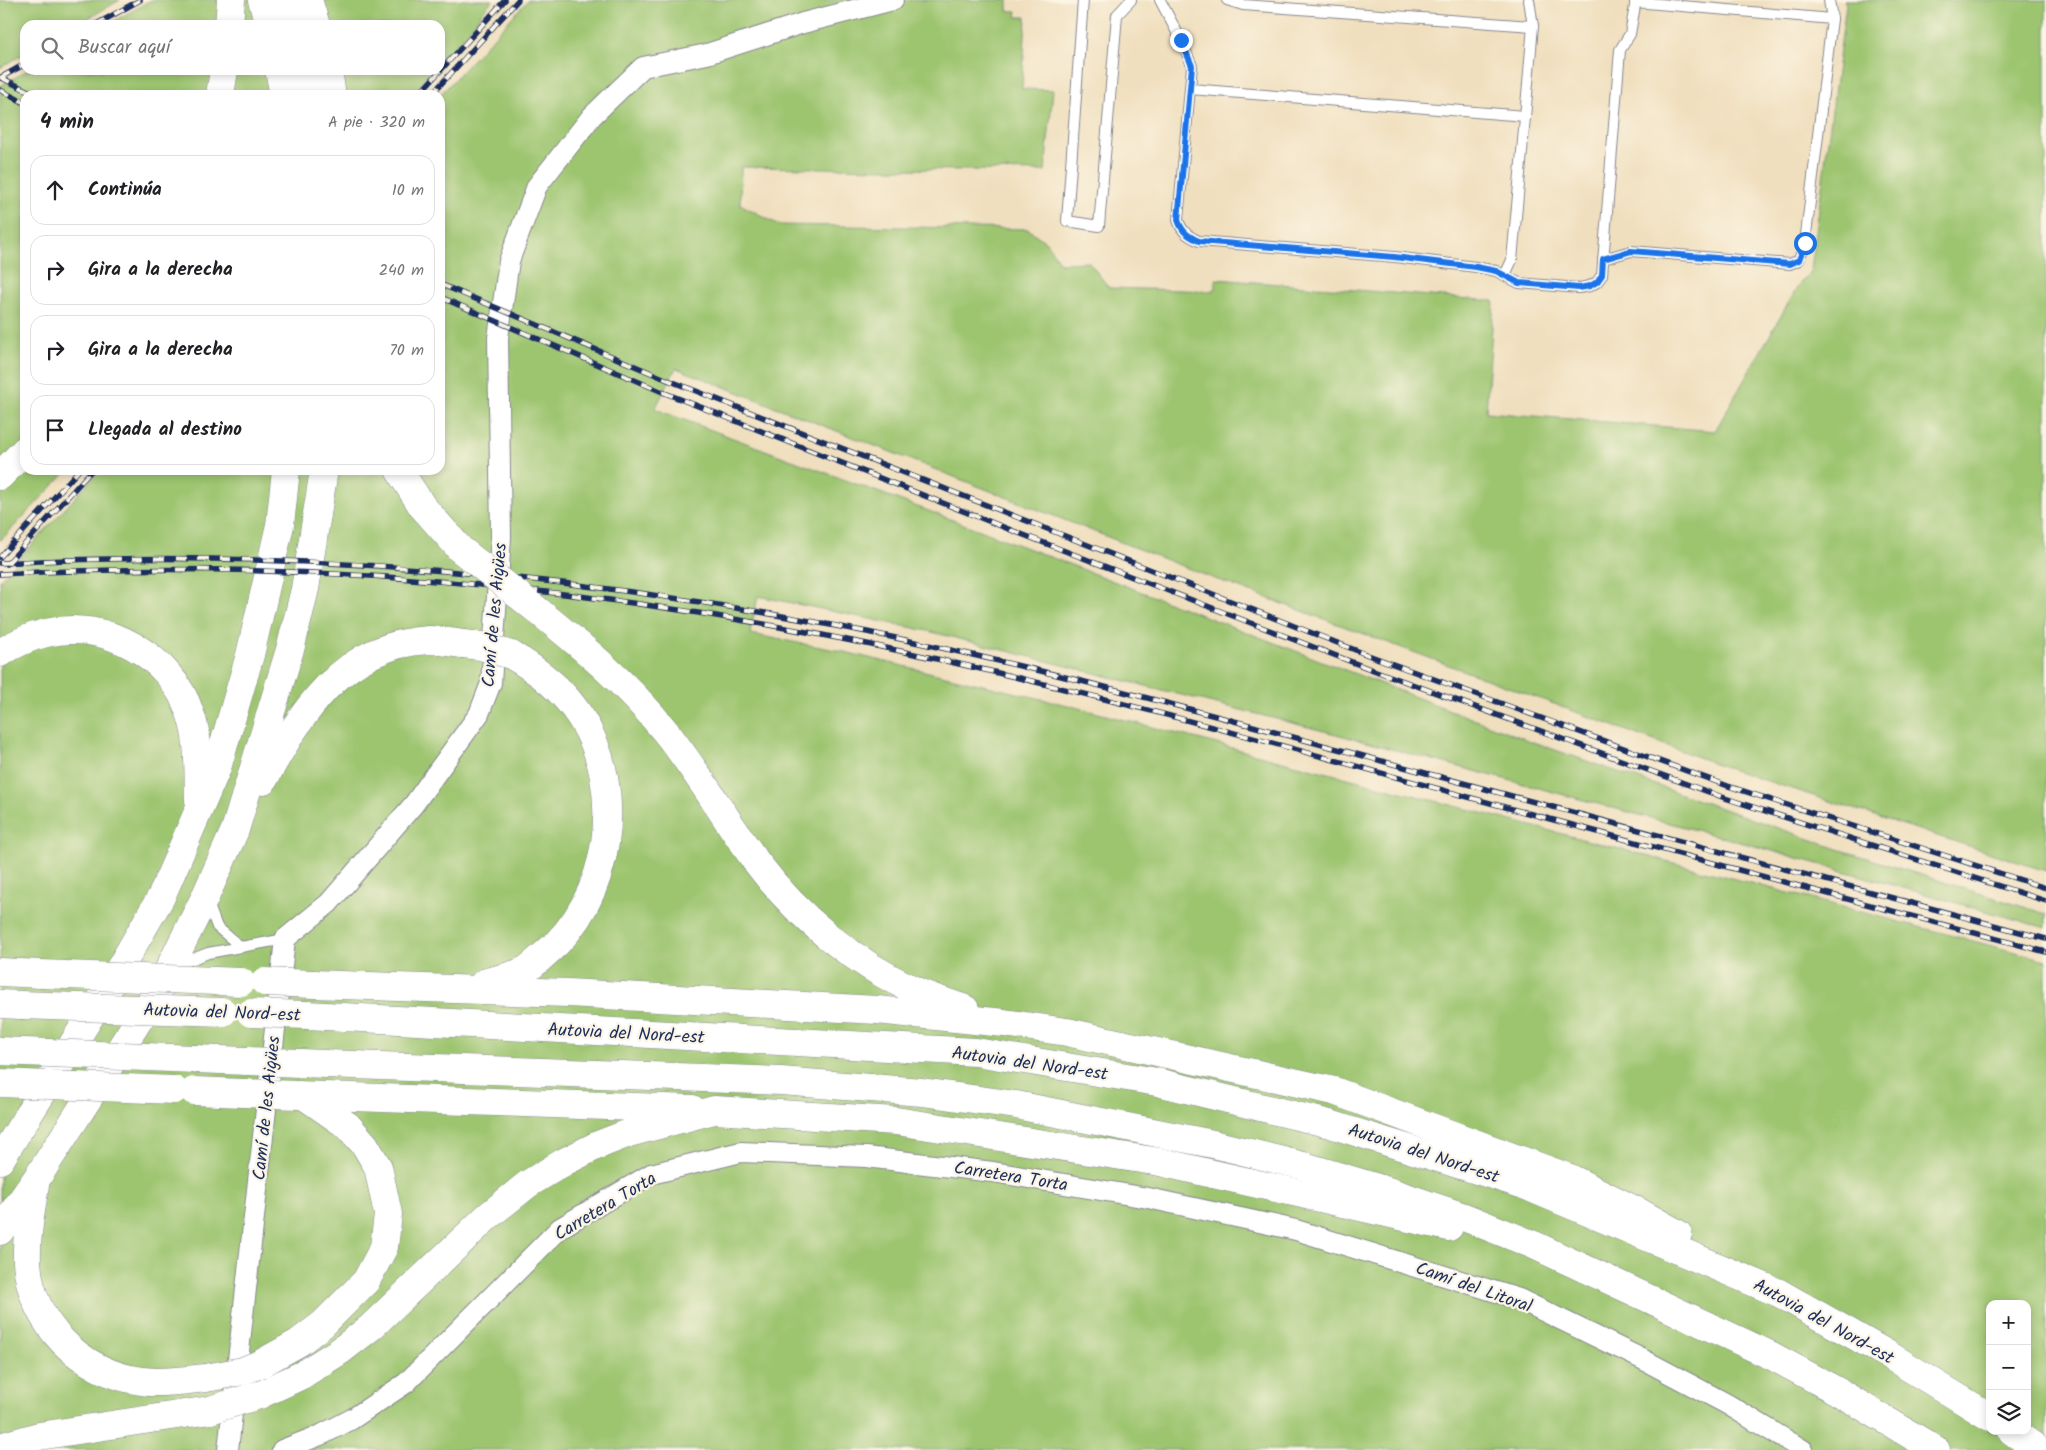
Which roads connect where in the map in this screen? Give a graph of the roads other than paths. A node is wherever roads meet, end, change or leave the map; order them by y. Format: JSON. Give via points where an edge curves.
{"nodes":[{"id":1,"x":231,"y":0,"type":"edge"},
{"id":2,"x":262,"y":0,"type":"edge"},
{"id":3,"x":286,"y":0,"type":"edge"},
{"id":4,"x":308,"y":0,"type":"edge"},
{"id":5,"x":893,"y":0,"type":"edge"},
{"id":6,"x":1083,"y":0,"type":"edge"},
{"id":7,"x":1132,"y":0,"type":"edge"},
{"id":8,"x":1160,"y":0,"type":"edge"},
{"id":9,"x":1227,"y":0,"type":"edge"},
{"id":10,"x":1529,"y":0,"type":"edge"},
{"id":11,"x":1829,"y":0,"type":"edge"},
{"id":12,"x":1636,"y":1,"type":"edge"},
{"id":13,"x":1832,"y":19,"type":"junction"},
{"id":14,"x":229,"y":20,"type":"edge"},
{"id":15,"x":267,"y":20,"type":"edge"},
{"id":16,"x":292,"y":20,"type":"edge"},
{"id":17,"x":314,"y":20,"type":"edge"},
{"id":18,"x":1533,"y":26,"type":"junction"},
{"id":19,"x":223,"y":75,"type":"edge"},
{"id":20,"x":280,"y":75,"type":"edge"},
{"id":21,"x":305,"y":75,"type":"edge"},
{"id":22,"x":329,"y":75,"type":"edge"},
{"id":23,"x":1190,"y":89,"type":"junction"},
{"id":24,"x":221,"y":90,"type":"edge"},
{"id":25,"x":283,"y":90,"type":"edge"},
{"id":26,"x":309,"y":90,"type":"edge"},
{"id":27,"x":331,"y":90,"type":"edge"},
{"id":28,"x":1525,"y":116,"type":"junction"},
{"id":29,"x":1603,"y":259,"type":"junction"},
{"id":30,"x":1505,"y":275,"type":"junction"},
{"id":31,"x":20,"y":455,"type":"edge"},
{"id":32,"x":285,"y":475,"type":"edge"},
{"id":33,"x":323,"y":475,"type":"edge"},
{"id":34,"x":402,"y":475,"type":"edge"},
{"id":35,"x":0,"y":476,"type":"edge"},
{"id":36,"x":0,"y":653,"type":"edge"},
{"id":37,"x":199,"y":807,"type":"junction"},
{"id":38,"x":235,"y":830,"type":"junction"},
{"id":39,"x":206,"y":897,"type":"junction"},
{"id":40,"x":285,"y":938,"type":"junction"},
{"id":41,"x":241,"y":947,"type":"junction"},
{"id":42,"x":169,"y":968,"type":"junction"},
{"id":43,"x":2,"y":971,"type":"edge"},
{"id":44,"x":466,"y":989,"type":"junction"},
{"id":45,"x":11,"y":1004,"type":"edge"},
{"id":46,"x":1004,"y":1023,"type":"junction"},
{"id":47,"x":0,"y":1051,"type":"edge"},
{"id":48,"x":0,"y":1082,"type":"edge"},
{"id":49,"x":301,"y":1096,"type":"junction"},
{"id":50,"x":714,"y":1110,"type":"junction"},
{"id":51,"x":0,"y":1160,"type":"edge"},
{"id":52,"x":37,"y":1178,"type":"junction"},
{"id":53,"x":1148,"y":1198,"type":"joint"},
{"id":54,"x":0,"y":1231,"type":"edge"},
{"id":55,"x":1534,"y":1245,"type":"junction"},
{"id":56,"x":1779,"y":1293,"type":"junction"},
{"id":57,"x":1986,"y":1415,"type":"edge"},
{"id":58,"x":2018,"y":1435,"type":"edge"},
{"id":59,"x":0,"y":1447,"type":"edge"},
{"id":60,"x":228,"y":1450,"type":"edge"},
{"id":61,"x":282,"y":1450,"type":"edge"},
{"id":62,"x":1803,"y":1450,"type":"edge"},
{"id":63,"x":1936,"y":1450,"type":"edge"},
{"id":64,"x":2040,"y":1450,"type":"edge"}],
"edges":[{"from":1,"to":14,"type":"highway"},
{"from":2,"to":15,"type":"highway"},
{"from":3,"to":16,"type":"highway"},
{"from":4,"to":17,"type":"highway"},
{"from":5,"to":40,"type":"street","name":"Camí de les Aigües","via":[[803,23],[707,54],[643,67],[592,116],[537,186],[509,261],[498,338],[501,537],[491,683],[479,714],[414,804],[329,903]]},
{"from":6,"to":7,"type":"lane","via":[[1068,221],[1099,226],[1117,15]]},
{"from":8,"to":23,"type":"lane","via":[[1192,66]]},
{"from":9,"to":18,"type":"lane","via":[[1243,5]]},
{"from":10,"to":18,"type":"lane"},
{"from":11,"to":13,"type":"lane"},
{"from":12,"to":13,"type":"lane"},
{"from":12,"to":29,"type":"lane","via":[[1630,34],[1620,50]]},
{"from":13,"to":29,"type":"lane","via":[[1805,243],[1798,262],[1790,264],[1631,251]]},
{"from":18,"to":28,"type":"lane"},
{"from":19,"to":24,"type":"highway"},
{"from":20,"to":25,"type":"highway"},
{"from":21,"to":26,"type":"highway"},
{"from":22,"to":27,"type":"highway"},
{"from":23,"to":28,"type":"lane"},
{"from":23,"to":30,"type":"lane","via":[[1178,220],[1181,229],[1189,236],[1199,241],[1467,266]]},
{"from":28,"to":30,"type":"lane","via":[[1512,260]]},
{"from":29,"to":30,"type":"lane","via":[[1602,275],[1597,282],[1579,288],[1519,283]]},
{"from":31,"to":35,"type":"highway"},
{"from":32,"to":37,"type":"highway","via":[[280,525],[250,655],[217,768]]},
{"from":33,"to":38,"type":"highway","via":[[294,636]]},
{"from":34,"to":46,"type":"highway","bridge":true,"via":[[422,506],[460,549],[600,661],[633,694],[684,756],[759,865],[785,896],[823,931],[859,960],[892,980]]},
{"from":36,"to":37,"type":"highway","via":[[23,640],[47,633],[79,630],[114,637],[148,655],[177,686],[190,712],[197,742]]},
{"from":37,"to":51,"type":"highway","via":[[161,897]]},
{"from":38,"to":39,"type":"highway"},
{"from":38,"to":44,"type":"highway","bridge":true,"via":[[314,700],[341,672],[366,656],[398,645],[429,640],[481,646],[511,655],[533,668],[559,691],[581,718],[596,748],[605,780],[607,816],[604,850],[594,884],[577,920],[554,946],[527,969]]},
{"from":39,"to":41,"type":"lane","via":[[217,927]]},
{"from":39,"to":42,"type":"highway"},
{"from":40,"to":41,"type":"lane"},
{"from":40,"to":60,"type":"street","name":"Camí de les Aigües"},
{"from":41,"to":42,"type":"lane","via":[[208,953]]},
{"from":42,"to":52,"type":"highway"},
{"from":43,"to":44,"type":"highway","bridge":true},
{"from":44,"to":46,"type":"highway","via":[[876,1010]]},
{"from":45,"to":56,"type":"highway","name":"Autovia del Nord-est","bridge":true,"via":[[307,1015],[976,1052],[1157,1082],[1330,1124],[1524,1185]]},
{"from":46,"to":56,"type":"highway","via":[[1067,1032],[1334,1091],[1572,1179],[1637,1211]]},
{"from":47,"to":55,"type":"highway","bridge":true,"via":[[780,1081],[922,1092],[1016,1105],[1213,1144],[1304,1166],[1464,1217]]},
{"from":48,"to":49,"type":"highway","bridge":true},
{"from":49,"to":50,"type":"highway"},
{"from":49,"to":52,"type":"highway","bridge":true,"via":[[348,1126],[378,1167],[388,1214],[384,1247],[366,1281],[323,1324],[298,1343],[243,1371],[170,1382],[125,1378],[81,1358],[61,1341],[40,1309],[29,1276],[30,1224]]},
{"from":50,"to":55,"type":"highway","via":[[896,1122],[1160,1162]]},
{"from":50,"to":59,"type":"highway","bridge":true,"via":[[598,1145],[535,1180],[488,1216],[355,1339],[302,1375],[259,1395],[210,1410],[39,1436]]},
{"from":52,"to":54,"type":"highway"},
{"from":53,"to":61,"type":"street","name":"Carretera Torta","via":[[992,1172],[866,1157],[741,1152],[651,1174],[560,1228],[406,1383],[352,1419]]},
{"from":53,"to":62,"type":"street","name":"Camí del Litoral","via":[[1296,1230],[1519,1299],[1727,1404]]},
{"from":55,"to":63,"type":"highway","via":[[1772,1356]]},
{"from":56,"to":57,"type":"highway","name":"Autovia del Nord-est"},
{"from":58,"to":64,"type":"highway"}]}
